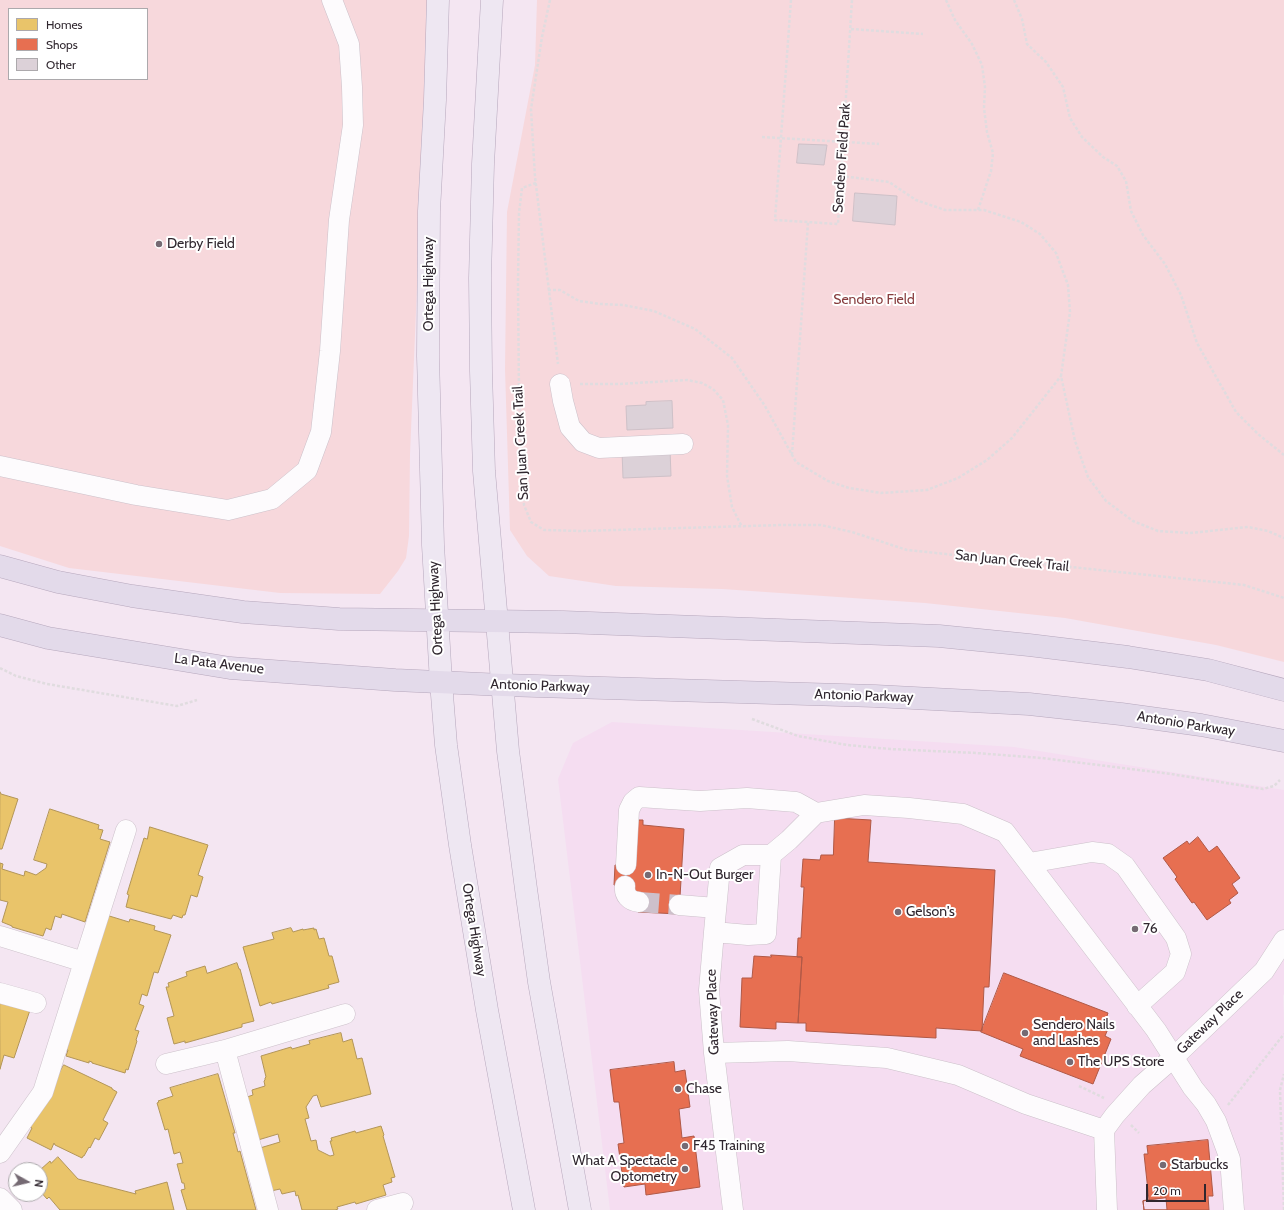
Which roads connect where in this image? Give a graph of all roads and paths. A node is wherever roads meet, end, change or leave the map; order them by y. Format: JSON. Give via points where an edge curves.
{"nodes":[{"id":1,"x":332,"y":0,"type":"edge"},
{"id":2,"x":438,"y":0,"type":"edge"},
{"id":3,"x":492,"y":0,"type":"edge"},
{"id":4,"x":550,"y":0,"type":"edge"},
{"id":5,"x":791,"y":0,"type":"edge"},
{"id":6,"x":852,"y":0,"type":"edge"},
{"id":7,"x":946,"y":0,"type":"edge"},
{"id":8,"x":1014,"y":0,"type":"edge"},
{"id":9,"x":851,"y":29,"type":"junction"},
{"id":10,"x":924,"y":34,"type":"dead end"},
{"id":11,"x":762,"y":138,"type":"dead end"},
{"id":12,"x":781,"y":139,"type":"junction"},
{"id":13,"x":843,"y":142,"type":"junction"},
{"id":14,"x":879,"y":144,"type":"dead end"},
{"id":15,"x":841,"y":176,"type":"junction"},
{"id":16,"x":536,"y":183,"type":"junction"},
{"id":17,"x":978,"y":210,"type":"junction"},
{"id":18,"x":808,"y":222,"type":"junction"},
{"id":19,"x":548,"y":290,"type":"junction"},
{"id":20,"x":1061,"y":376,"type":"junction"},
{"id":21,"x":560,"y":384,"type":"junction"},
{"id":22,"x":683,"y":444,"type":"dead end"},
{"id":23,"x":1284,"y":455,"type":"edge"},
{"id":24,"x":792,"y":456,"type":"junction"},
{"id":25,"x":0,"y":466,"type":"edge"},
{"id":26,"x":742,"y":527,"type":"junction"},
{"id":27,"x":1284,"y":538,"type":"edge"},
{"id":28,"x":0,"y":566,"type":"edge"},
{"id":29,"x":1284,"y":598,"type":"edge"},
{"id":30,"x":437,"y":621,"type":"junction"},
{"id":31,"x":497,"y":621,"type":"junction"},
{"id":32,"x":0,"y":625,"type":"edge"},
{"id":33,"x":0,"y":668,"type":"edge"},
{"id":34,"x":441,"y":682,"type":"junction"},
{"id":35,"x":503,"y":685,"type":"junction"},
{"id":36,"x":1284,"y":690,"type":"edge"},
{"id":37,"x":197,"y":700,"type":"dead end"},
{"id":38,"x":752,"y":719,"type":"dead end"},
{"id":39,"x":1284,"y":741,"type":"edge"},
{"id":40,"x":1280,"y":780,"type":"dead end"},
{"id":41,"x":816,"y":813,"type":"junction"},
{"id":42,"x":126,"y":830,"type":"dead end"},
{"id":43,"x":771,"y":855,"type":"junction"},
{"id":44,"x":1029,"y":863,"type":"junction"},
{"id":45,"x":626,"y":865,"type":"dead end"},
{"id":46,"x":625,"y":886,"type":"dead end"},
{"id":47,"x":639,"y":902,"type":"tunnel mouth"},
{"id":48,"x":679,"y":905,"type":"tunnel mouth"},
{"id":49,"x":716,"y":908,"type":"junction"},
{"id":50,"x":714,"y":932,"type":"junction"},
{"id":51,"x":0,"y":936,"type":"edge"},
{"id":52,"x":1284,"y":940,"type":"edge"},
{"id":53,"x":84,"y":962,"type":"junction"},
{"id":54,"x":0,"y":993,"type":"edge"},
{"id":55,"x":36,"y":1003,"type":"dead end"},
{"id":56,"x":1137,"y":1006,"type":"junction"},
{"id":57,"x":345,"y":1014,"type":"dead end"},
{"id":58,"x":1284,"y":1034,"type":"edge"},
{"id":59,"x":225,"y":1050,"type":"junction"},
{"id":60,"x":714,"y":1053,"type":"junction"},
{"id":61,"x":1174,"y":1057,"type":"junction"},
{"id":62,"x":166,"y":1064,"type":"dead end"},
{"id":63,"x":1284,"y":1074,"type":"edge"},
{"id":64,"x":1079,"y":1086,"type":"dead end"},
{"id":65,"x":1118,"y":1112,"type":"junction"},
{"id":66,"x":1216,"y":1121,"type":"junction"},
{"id":67,"x":1104,"y":1130,"type":"junction"},
{"id":68,"x":0,"y":1153,"type":"edge"},
{"id":69,"x":0,"y":1198,"type":"edge"},
{"id":70,"x":403,"y":1203,"type":"dead end"},
{"id":71,"x":12,"y":1210,"type":"edge"},
{"id":72,"x":268,"y":1210,"type":"edge"},
{"id":73,"x":377,"y":1210,"type":"edge"},
{"id":74,"x":524,"y":1210,"type":"edge"},
{"id":75,"x":580,"y":1210,"type":"edge"},
{"id":76,"x":733,"y":1210,"type":"edge"},
{"id":77,"x":1107,"y":1210,"type":"edge"},
{"id":78,"x":1234,"y":1210,"type":"edge"},
{"id":79,"x":1284,"y":1210,"type":"edge"}],
"edges":[{"from":1,"to":25,"type":"lane","via":[[349,44],[353,125],[340,220],[321,432],[307,470],[272,499],[228,510],[136,495]]},
{"from":2,"to":30,"type":"main road","name":"Ortega Highway","via":[[429,211],[428,348]]},
{"from":3,"to":31,"type":"main road","via":[[480,278],[484,471]]},
{"from":4,"to":16,"type":"path","via":[[531,109]]},
{"from":5,"to":12,"type":"path","name":"Sendero Field Park"},
{"from":6,"to":9,"type":"path","name":"Sendero Field Park"},
{"from":7,"to":17,"type":"path","via":[[982,65],[987,132],[993,153],[991,171]]},
{"from":8,"to":23,"type":"path","via":[[1022,18],[1027,44],[1046,62],[1063,86],[1070,118],[1082,137],[1103,157],[1117,166],[1126,181],[1132,211],[1143,236],[1165,264],[1181,295],[1197,343],[1224,392],[1236,412]]},
{"from":9,"to":10,"type":"path"},
{"from":9,"to":13,"type":"path","name":"Sendero Field Park"},
{"from":11,"to":12,"type":"path"},
{"from":12,"to":13,"type":"path"},
{"from":12,"to":18,"type":"path","name":"Sendero Field Park","via":[[775,220]]},
{"from":13,"to":14,"type":"path"},
{"from":13,"to":15,"type":"path","name":"Sendero Field Park"},
{"from":15,"to":17,"type":"path","via":[[889,182],[916,200],[946,210]]},
{"from":15,"to":18,"type":"path","name":"Sendero Field Park","via":[[838,224]]},
{"from":16,"to":19,"type":"path"},
{"from":16,"to":26,"type":"path","name":"San Juan Creek Trail","via":[[522,188],[518,276],[523,497],[531,522],[544,530],[582,531]]},
{"from":17,"to":20,"type":"path","via":[[1021,222],[1040,234],[1056,253],[1068,285],[1070,312]]},
{"from":18,"to":24,"type":"path"},
{"from":19,"to":21,"type":"path"},
{"from":19,"to":24,"type":"path","via":[[560,290],[579,301],[654,311],[695,329],[732,358],[765,406]]},
{"from":20,"to":24,"type":"path","via":[[1012,438],[987,460],[958,478],[927,490],[881,492],[849,488],[828,480],[796,462]]},
{"from":20,"to":27,"type":"path","via":[[1075,441],[1088,477],[1106,501],[1133,522],[1158,531],[1190,533],[1248,527],[1268,531]]},
{"from":21,"to":22,"type":"lane","via":[[570,427],[582,442],[599,448]]},
{"from":21,"to":26,"type":"path","via":[[687,380],[702,383],[713,389],[723,400],[728,425],[727,476],[732,506]]},
{"from":26,"to":29,"type":"path","name":"San Juan Creek Trail","via":[[821,526],[852,532],[907,550],[1244,585]]},
{"from":28,"to":30,"type":"highway","via":[[58,582],[243,612],[339,619]]},
{"from":30,"to":31,"type":"highway"},
{"from":30,"to":34,"type":"main road","name":"Ortega Highway"},
{"from":31,"to":35,"type":"main road"},
{"from":31,"to":36,"type":"highway","via":[[939,636],[1128,657],[1208,670]]},
{"from":32,"to":34,"type":"highway","name":"La Pata Avenue","via":[[48,638],[230,668]]},
{"from":33,"to":37,"type":"path","via":[[16,676],[47,684],[177,706]]},
{"from":34,"to":35,"type":"highway","name":"Antonio Parkway"},
{"from":34,"to":74,"type":"main road","name":"Ortega Highway","via":[[446,745],[460,845]]},
{"from":35,"to":39,"type":"highway","name":"Antonio Parkway","via":[[875,696],[1029,704],[1201,725]]},
{"from":35,"to":75,"type":"main road","via":[[508,751],[530,920]]},
{"from":38,"to":40,"type":"path","via":[[798,736],[847,745],[1042,758],[1171,774],[1263,789],[1274,786]]},
{"from":41,"to":43,"type":"lane"},
{"from":41,"to":44,"type":"lane","via":[[864,805],[963,814],[1005,832]]},
{"from":41,"to":45,"type":"lane","via":[[796,802],[775,800],[747,798],[700,801],[639,797],[629,810]]},
{"from":42,"to":53,"type":"lane"},
{"from":43,"to":49,"type":"lane","name":"Gateway Place","via":[[743,855],[720,868]]},
{"from":43,"to":50,"type":"lane","via":[[766,934]]},
{"from":44,"to":56,"type":"lane"},
{"from":44,"to":56,"type":"lane","via":[[1092,852],[1108,854],[1124,866],[1176,938],[1181,954],[1175,972]]},
{"from":46,"to":47,"type":"lane","via":[[624,892],[628,898]]},
{"from":48,"to":49,"type":"lane"},
{"from":49,"to":50,"type":"lane","name":"Gateway Place"},
{"from":50,"to":60,"type":"lane","name":"Gateway Place","via":[[709,990]]},
{"from":51,"to":53,"type":"lane"},
{"from":52,"to":61,"type":"lane","name":"Gateway Place","via":[[1264,971]]},
{"from":53,"to":68,"type":"lane","via":[[43,1092]]},
{"from":54,"to":55,"type":"lane"},
{"from":56,"to":61,"type":"lane"},
{"from":57,"to":59,"type":"lane"},
{"from":58,"to":66,"type":"path"},
{"from":59,"to":62,"type":"lane"},
{"from":59,"to":72,"type":"lane"},
{"from":60,"to":67,"type":"lane","via":[[788,1051],[887,1058],[958,1074],[1026,1104]]},
{"from":60,"to":76,"type":"lane","name":"Gateway Place"},
{"from":61,"to":65,"type":"lane","name":"Gateway Place","via":[[1142,1085]]},
{"from":61,"to":66,"type":"lane"},
{"from":63,"to":79,"type":"path","via":[[1280,1090]]},
{"from":64,"to":65,"type":"path","via":[[1102,1096]]},
{"from":65,"to":67,"type":"lane","name":"Gateway Place"},
{"from":66,"to":78,"type":"lane","via":[[1230,1159]]},
{"from":67,"to":77,"type":"lane"},
{"from":69,"to":71,"type":"lane"},
{"from":70,"to":73,"type":"lane"}]}
